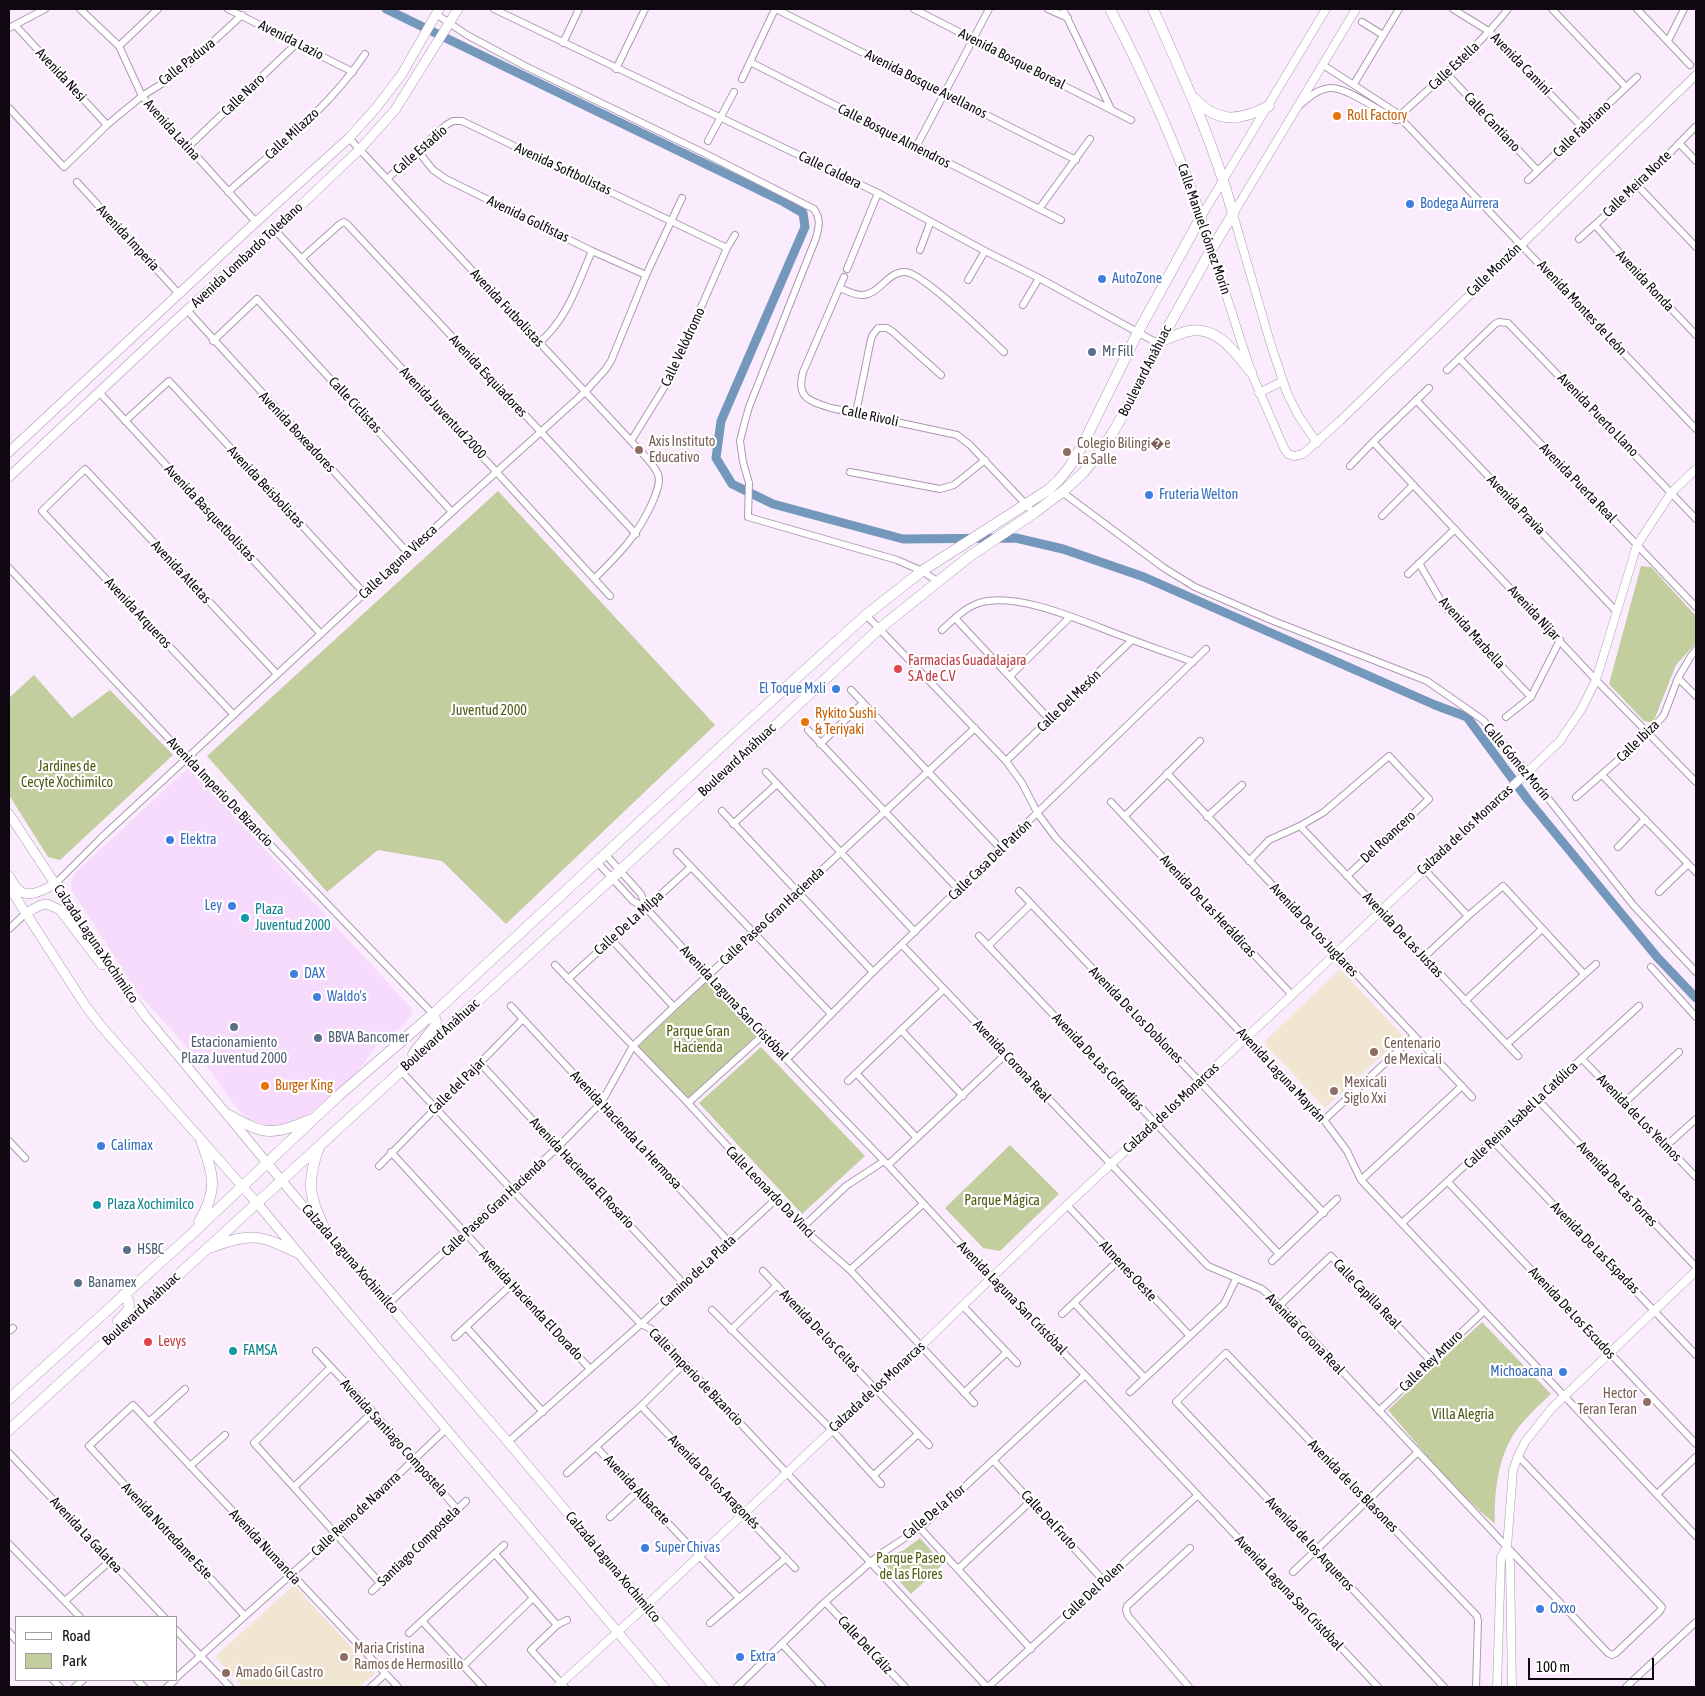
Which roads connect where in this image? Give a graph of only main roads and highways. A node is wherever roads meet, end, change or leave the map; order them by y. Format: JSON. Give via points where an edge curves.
{"nodes":[{"id":1,"x":458,"y":9,"type":"edge"},
{"id":2,"x":1110,"y":9,"type":"edge"},
{"id":3,"x":1153,"y":9,"type":"edge"},
{"id":4,"x":436,"y":15,"type":"edge"},
{"id":5,"x":1192,"y":96,"type":"junction"},
{"id":6,"x":1269,"y":106,"type":"road end"},
{"id":7,"x":1233,"y":214,"type":"joint"},
{"id":8,"x":1201,"y":217,"type":"joint"},
{"id":9,"x":180,"y":294,"type":"junction"},
{"id":10,"x":164,"y":331,"type":"junction"},
{"id":11,"x":1159,"y":343,"type":"junction"},
{"id":12,"x":124,"y":344,"type":"junction"},
{"id":13,"x":1251,"y":372,"type":"road end"},
{"id":14,"x":101,"y":390,"type":"junction"},
{"id":15,"x":9,"y":452,"type":"edge"},
{"id":16,"x":9,"y":477,"type":"edge"},
{"id":17,"x":9,"y":814,"type":"edge"},
{"id":18,"x":9,"y":876,"type":"edge"},
{"id":19,"x":55,"y":884,"type":"junction"},
{"id":20,"x":9,"y":887,"type":"edge"},
{"id":21,"x":26,"y":913,"type":"junction"},
{"id":22,"x":130,"y":996,"type":"junction"},
{"id":23,"x":433,"y":1014,"type":"junction"},
{"id":24,"x":401,"y":1071,"type":"junction"},
{"id":25,"x":229,"y":1115,"type":"junction"},
{"id":26,"x":315,"y":1118,"type":"junction"},
{"id":27,"x":202,"y":1140,"type":"junction"},
{"id":28,"x":320,"y":1145,"type":"junction"},
{"id":29,"x":268,"y":1164,"type":"junction"},
{"id":30,"x":282,"y":1181,"type":"junction"},
{"id":31,"x":243,"y":1186,"type":"junction"},
{"id":32,"x":257,"y":1203,"type":"junction"},
{"id":33,"x":194,"y":1232,"type":"junction"},
{"id":34,"x":327,"y":1234,"type":"junction"},
{"id":35,"x":206,"y":1249,"type":"junction"},
{"id":36,"x":298,"y":1253,"type":"junction"},
{"id":37,"x":124,"y":1294,"type":"junction"},
{"id":38,"x":65,"y":1378,"type":"junction"},
{"id":39,"x":9,"y":1399,"type":"edge"},
{"id":40,"x":9,"y":1430,"type":"edge"},
{"id":41,"x":664,"y":1687,"type":"edge"},
{"id":42,"x":714,"y":1687,"type":"edge"}],
"edges":[{"from":1,"to":10,"type":"main road","name":"Avenida Lombardo Toledano","via":[[395,110],[360,149]]},
{"from":2,"to":8,"type":"main road","name":"Calle Manuel Gómez Morín","via":[[1165,123]]},
{"from":3,"to":5,"type":"main road","name":"Calle Manuel Gómez Morín"},
{"from":4,"to":9,"type":"main road","name":"Avenida Lombardo Toledano","via":[[391,90],[349,138]]},
{"from":5,"to":6,"type":"main road","via":[[1218,116],[1229,118],[1253,114]]},
{"from":5,"to":7,"type":"main road","name":"Calle Manuel Gómez Morín"},
{"from":7,"to":11,"type":"main road","name":"Boulevard Anáhuac"},
{"from":8,"to":23,"type":"main road","name":"Boulevard Anáhuac","via":[[1138,332],[1076,457],[1058,481],[922,570],[866,615]]},
{"from":9,"to":10,"type":"main road","via":[[162,319]]},
{"from":9,"to":12,"type":"main road","name":"Avenida Lombardo Toledano"},
{"from":10,"to":14,"type":"main road","name":"Avenida Lombardo Toledano"},
{"from":11,"to":13,"type":"main road","via":[[1200,330],[1228,345]]},
{"from":11,"to":24,"type":"main road","name":"Boulevard Anáhuac","via":[[1107,442],[1083,473],[1034,513],[937,581],[880,629]]},
{"from":12,"to":14,"type":"main road","via":[[128,358]]},
{"from":12,"to":15,"type":"main road","name":"Avenida Lombardo Toledano"},
{"from":14,"to":16,"type":"main road","name":"Avenida Lombardo Toledano"},
{"from":17,"to":19,"type":"main road","name":"Calzada Laguna Xochimilco"},
{"from":18,"to":19,"type":"main road","via":[[18,889],[27,894]]},
{"from":19,"to":22,"type":"main road","name":"Calzada Laguna Xochimilco"},
{"from":20,"to":21,"type":"main road"},
{"from":21,"to":22,"type":"main road","via":[[47,904],[60,910],[116,984]]},
{"from":21,"to":27,"type":"main road","via":[[91,1014]]},
{"from":22,"to":25,"type":"main road","name":"Calzada Laguna Xochimilco"},
{"from":23,"to":24,"type":"main road","via":[[435,1026]]},
{"from":23,"to":26,"type":"main road","name":"Boulevard Anáhuac"},
{"from":24,"to":28,"type":"main road","name":"Boulevard Anáhuac"},
{"from":25,"to":26,"type":"main road","via":[[250,1127],[271,1132],[288,1130]]},
{"from":25,"to":29,"type":"main road","name":"Calzada Laguna Xochimilco"},
{"from":26,"to":29,"type":"main road","name":"Boulevard Anáhuac"},
{"from":27,"to":31,"type":"main road"},
{"from":27,"to":33,"type":"main road","via":[[213,1188],[209,1206]]},
{"from":28,"to":30,"type":"main road","name":"Boulevard Anáhuac"},
{"from":28,"to":34,"type":"main road","via":[[312,1166],[310,1186],[313,1202]]},
{"from":29,"to":30,"type":"main road","name":"Calzada Laguna Xochimilco"},
{"from":29,"to":31,"type":"main road","name":"Boulevard Anáhuac"},
{"from":30,"to":32,"type":"main road","name":"Boulevard Anáhuac"},
{"from":30,"to":34,"type":"main road","name":"Calzada Laguna Xochimilco"},
{"from":31,"to":32,"type":"main road"},
{"from":31,"to":33,"type":"main road","name":"Boulevard Anáhuac"},
{"from":32,"to":35,"type":"main road","name":"Boulevard Anáhuac"},
{"from":32,"to":36,"type":"main road"},
{"from":33,"to":37,"type":"main road","name":"Boulevard Anáhuac"},
{"from":34,"to":42,"type":"main road","name":"Calzada Laguna Xochimilco","via":[[508,1442]]},
{"from":35,"to":36,"type":"main road","via":[[252,1236]]},
{"from":35,"to":38,"type":"main road","name":"Boulevard Anáhuac"},
{"from":36,"to":41,"type":"main road"},
{"from":37,"to":38,"type":"main road","via":[[130,1302],[126,1313]]},
{"from":37,"to":39,"type":"main road","name":"Boulevard Anáhuac"},
{"from":38,"to":40,"type":"main road","name":"Boulevard Anáhuac"}]}
